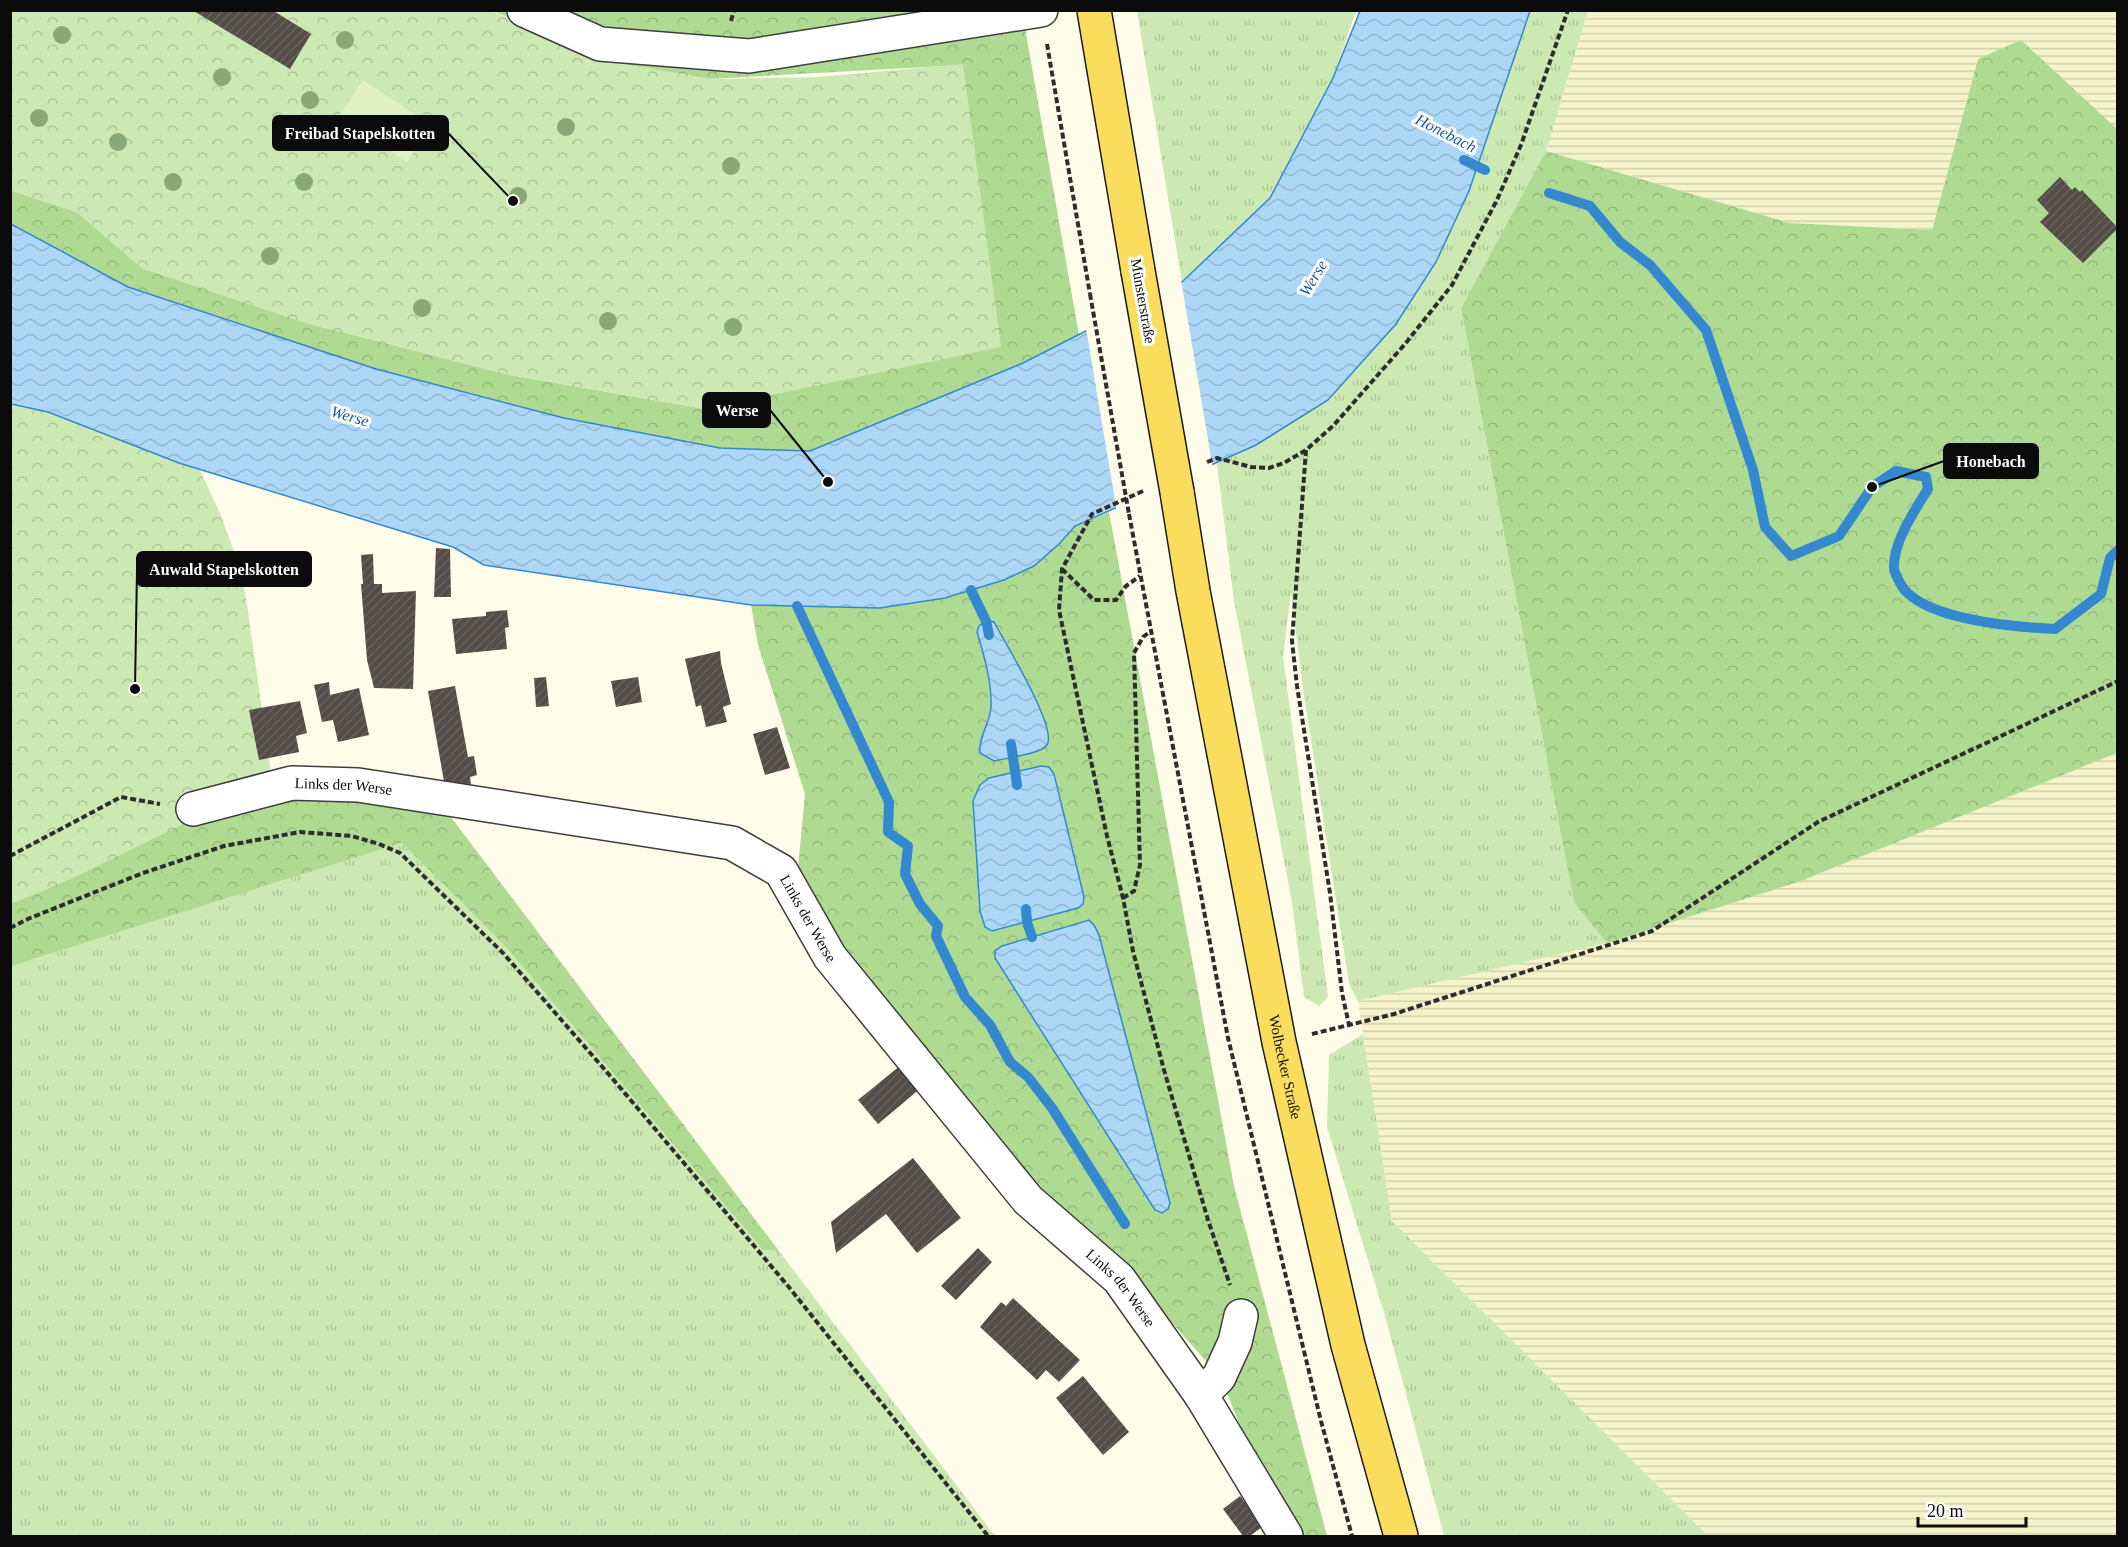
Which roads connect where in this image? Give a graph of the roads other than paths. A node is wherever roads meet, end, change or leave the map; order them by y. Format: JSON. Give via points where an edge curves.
{"nodes":[{"id":1,"x":524,"y":10,"type":"edge"},
{"id":2,"x":1094,"y":10,"type":"edge"},
{"id":3,"x":1043,"y":22,"type":"edge"},
{"id":4,"x":1193,"y":591,"type":"joint"},
{"id":5,"x":193,"y":809,"type":"road end"},
{"id":6,"x":1241,"y":1317,"type":"road end"},
{"id":7,"x":1201,"y":1395,"type":"junction"},
{"id":8,"x":1286,"y":1536,"type":"edge"},
{"id":9,"x":1401,"y":1536,"type":"edge"}],
"edges":[{"from":1,"to":3,"type":"lane","via":[[600,44],[749,56]]},
{"from":2,"to":4,"type":"main road","name":"Münsterstraße","bridge":true},
{"from":4,"to":9,"type":"main road","name":"Wolbecker Straße","via":[[1279,1042],[1348,1345]]},
{"from":5,"to":7,"type":"lane","name":"Links der Werse","via":[[292,783],[358,785],[732,843],[782,871],[830,957],[1028,1200],[1119,1279]]},
{"from":6,"to":7,"type":"lane","via":[[1219,1377]]},
{"from":7,"to":8,"type":"lane","name":"Links der Werse"}]}
